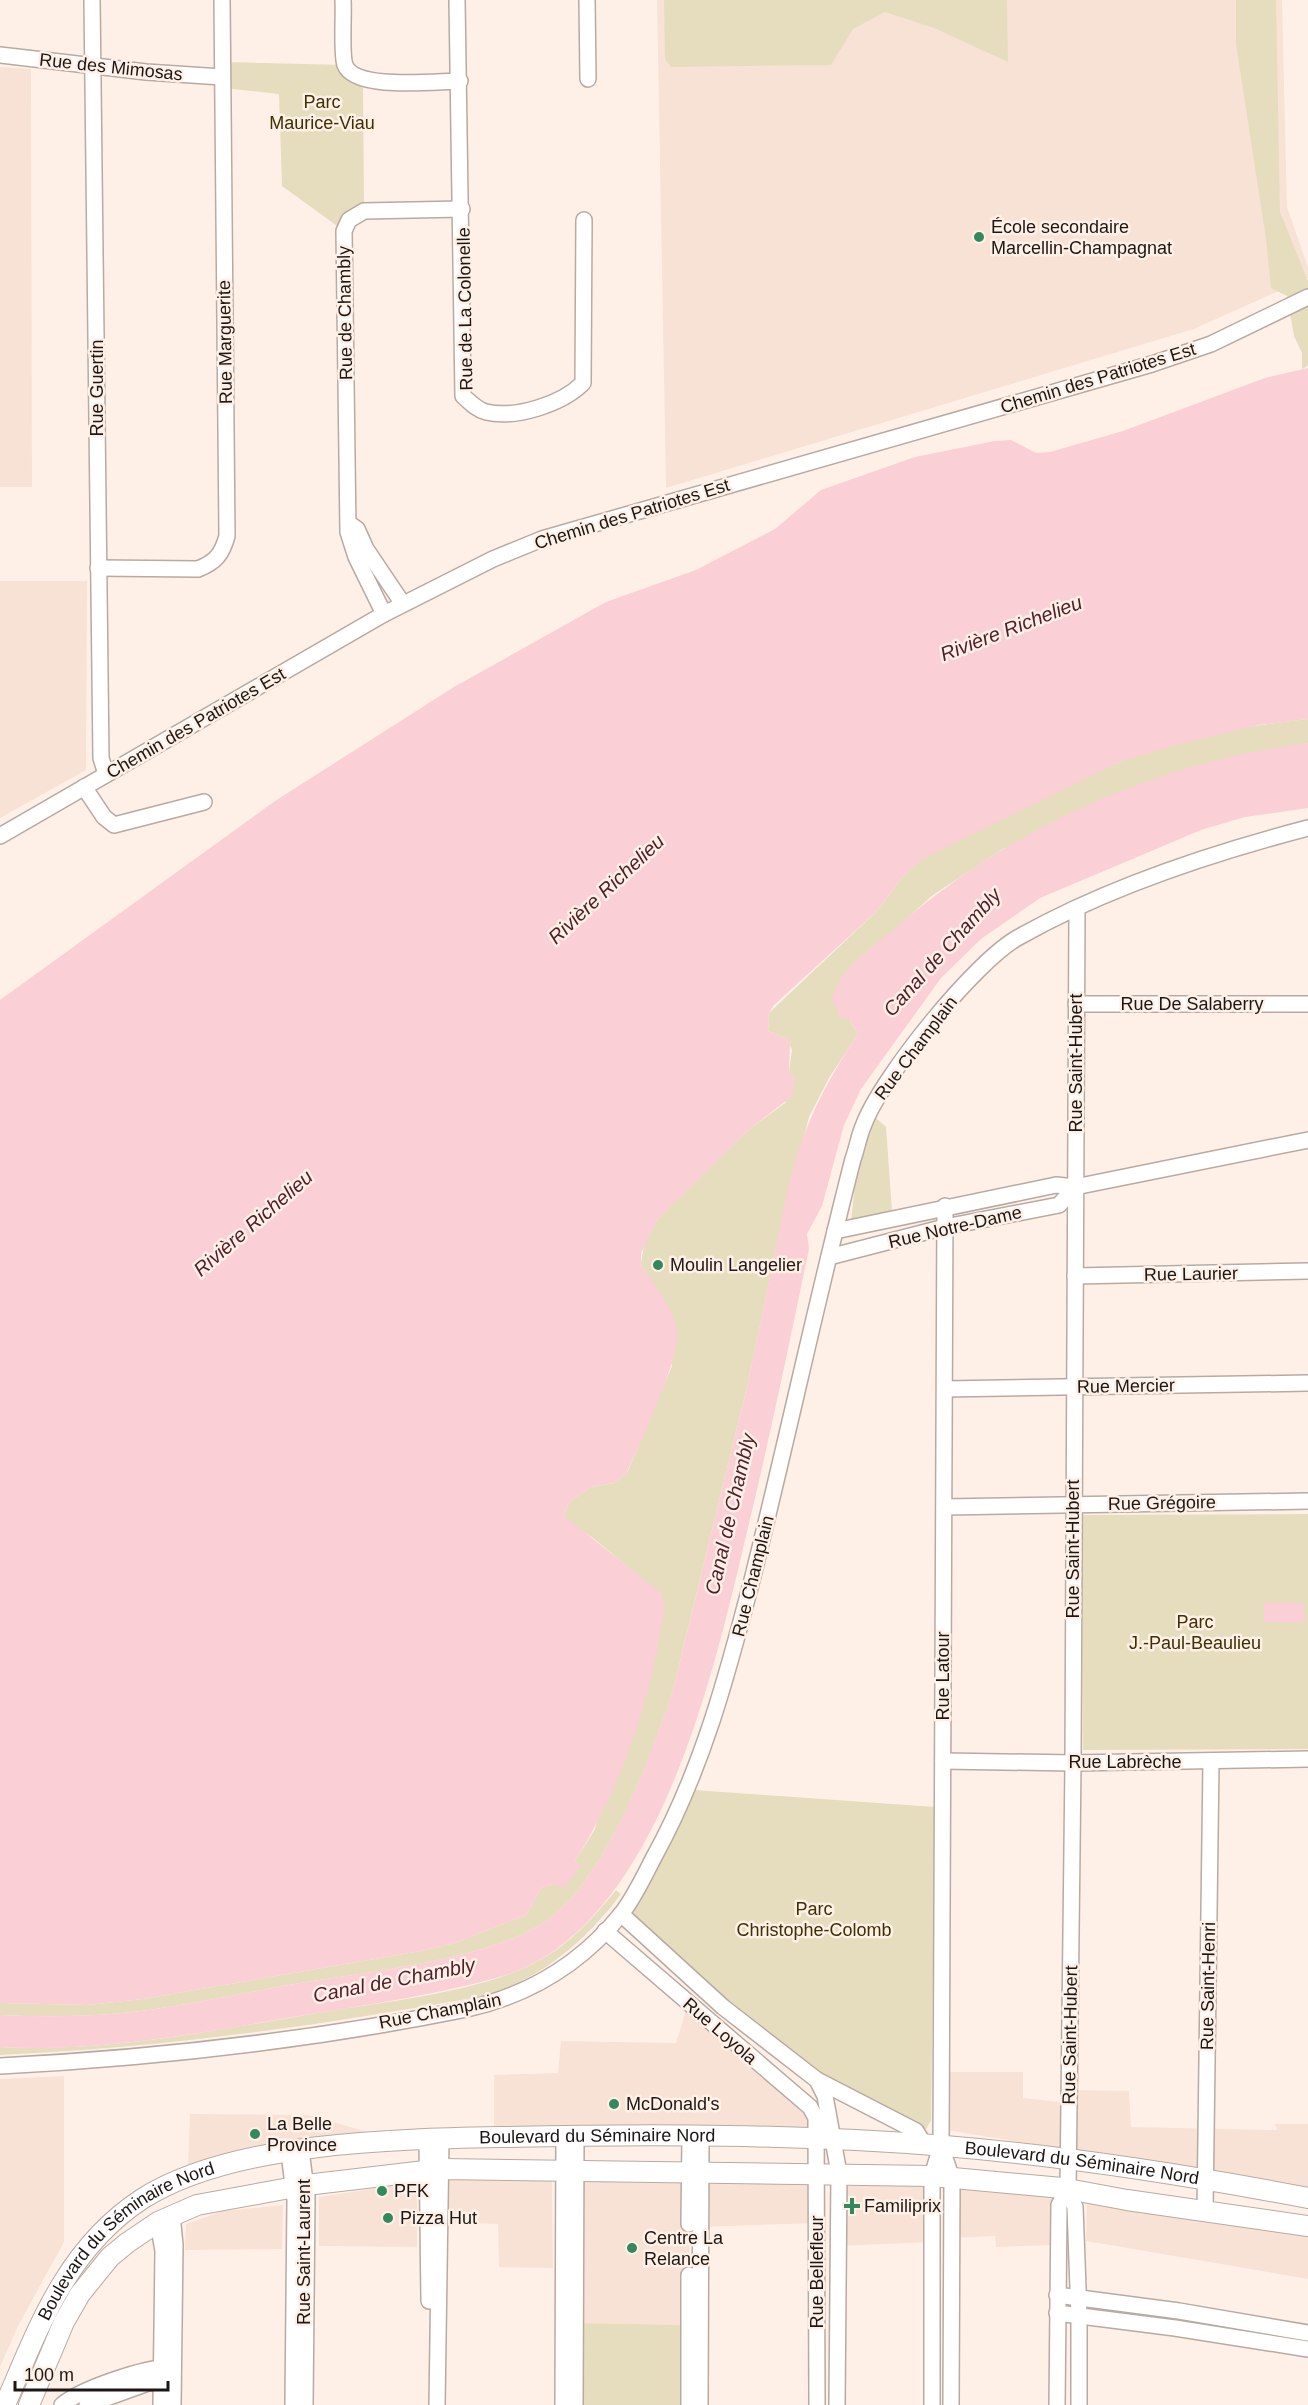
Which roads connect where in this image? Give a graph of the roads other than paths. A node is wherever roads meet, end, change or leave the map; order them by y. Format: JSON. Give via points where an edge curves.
{"nodes":[{"id":1,"x":92,"y":0,"type":"edge"},
{"id":2,"x":222,"y":0,"type":"edge"},
{"id":3,"x":343,"y":0,"type":"edge"},
{"id":4,"x":457,"y":0,"type":"edge"},
{"id":5,"x":587,"y":0,"type":"edge"},
{"id":6,"x":0,"y":56,"type":"edge"},
{"id":7,"x":94,"y":65,"type":"junction"},
{"id":8,"x":222,"y":76,"type":"junction"},
{"id":9,"x":588,"y":79,"type":"dead end"},
{"id":10,"x":460,"y":81,"type":"junction"},
{"id":11,"x":462,"y":209,"type":"junction"},
{"id":12,"x":584,"y":220,"type":"dead end"},
{"id":13,"x":1308,"y":297,"type":"edge"},
{"id":14,"x":350,"y":524,"type":"junction"},
{"id":15,"x":98,"y":568,"type":"junction"},
{"id":16,"x":403,"y":604,"type":"junction"},
{"id":17,"x":384,"y":614,"type":"junction"},
{"id":18,"x":106,"y":774,"type":"junction"},
{"id":19,"x":84,"y":787,"type":"junction"},
{"id":20,"x":204,"y":802,"type":"dead end"},
{"id":21,"x":1308,"y":828,"type":"edge"},
{"id":22,"x":0,"y":836,"type":"edge"},
{"id":23,"x":1077,"y":909,"type":"junction"},
{"id":24,"x":1076,"y":1004,"type":"junction"},
{"id":25,"x":1308,"y":1004,"type":"edge"},
{"id":26,"x":1308,"y":1140,"type":"edge"},
{"id":27,"x":1075,"y":1187,"type":"junction"},
{"id":28,"x":945,"y":1206,"type":"junction"},
{"id":29,"x":945,"y":1227,"type":"junction"},
{"id":30,"x":835,"y":1231,"type":"junction"},
{"id":31,"x":829,"y":1257,"type":"junction"},
{"id":32,"x":1308,"y":1271,"type":"edge"},
{"id":33,"x":1075,"y":1276,"type":"junction"},
{"id":34,"x":1308,"y":1383,"type":"edge"},
{"id":35,"x":1074,"y":1387,"type":"junction"},
{"id":36,"x":945,"y":1389,"type":"junction"},
{"id":37,"x":1308,"y":1501,"type":"edge"},
{"id":38,"x":1073,"y":1505,"type":"junction"},
{"id":39,"x":944,"y":1507,"type":"junction"},
{"id":40,"x":1308,"y":1759,"type":"edge"},
{"id":41,"x":943,"y":1761,"type":"junction"},
{"id":42,"x":1211,"y":1762,"type":"junction"},
{"id":43,"x":1073,"y":1763,"type":"junction"},
{"id":44,"x":621,"y":1914,"type":"junction"},
{"id":45,"x":605,"y":1931,"type":"junction"},
{"id":46,"x":723,"y":2007,"type":"junction"},
{"id":47,"x":709,"y":2022,"type":"junction"},
{"id":48,"x":0,"y":2066,"type":"edge"},
{"id":49,"x":817,"y":2080,"type":"junction"},
{"id":50,"x":570,"y":2136,"type":"junction"},
{"id":51,"x":695,"y":2137,"type":"junction"},
{"id":52,"x":434,"y":2139,"type":"junction"},
{"id":53,"x":826,"y":2139,"type":"junction"},
{"id":54,"x":933,"y":2146,"type":"junction"},
{"id":55,"x":295,"y":2152,"type":"junction"},
{"id":56,"x":1069,"y":2159,"type":"junction"},
{"id":57,"x":435,"y":2169,"type":"junction"},
{"id":58,"x":569,"y":2169,"type":"junction"},
{"id":59,"x":695,"y":2172,"type":"junction"},
{"id":60,"x":816,"y":2172,"type":"junction"},
{"id":61,"x":839,"y":2173,"type":"junction"},
{"id":62,"x":932,"y":2176,"type":"junction"},
{"id":63,"x":1205,"y":2178,"type":"junction"},
{"id":64,"x":952,"y":2179,"type":"junction"},
{"id":65,"x":300,"y":2186,"type":"junction"},
{"id":66,"x":1068,"y":2189,"type":"junction"},
{"id":67,"x":1308,"y":2198,"type":"edge"},
{"id":68,"x":1205,"y":2211,"type":"junction"},
{"id":69,"x":165,"y":2219,"type":"junction"},
{"id":70,"x":1308,"y":2226,"type":"edge"},
{"id":71,"x":932,"y":2228,"type":"junction"},
{"id":72,"x":951,"y":2228,"type":"junction"},
{"id":73,"x":951,"y":2283,"type":"junction"},
{"id":74,"x":932,"y":2284,"type":"junction"},
{"id":75,"x":434,"y":2289,"type":"junction"},
{"id":76,"x":1058,"y":2295,"type":"junction"},
{"id":77,"x":1078,"y":2296,"type":"junction"},
{"id":78,"x":1179,"y":2311,"type":"junction"},
{"id":79,"x":1057,"y":2313,"type":"junction"},
{"id":80,"x":1079,"y":2315,"type":"junction"},
{"id":81,"x":694,"y":2316,"type":"junction"},
{"id":82,"x":569,"y":2325,"type":"junction"},
{"id":83,"x":1175,"y":2328,"type":"junction"},
{"id":84,"x":1278,"y":2328,"type":"junction"},
{"id":85,"x":1308,"y":2333,"type":"edge"},
{"id":86,"x":1275,"y":2344,"type":"junction"},
{"id":87,"x":1308,"y":2349,"type":"edge"},
{"id":88,"x":299,"y":2354,"type":"junction"},
{"id":89,"x":167,"y":2374,"type":"junction"},
{"id":90,"x":951,"y":2377,"type":"junction"},
{"id":91,"x":932,"y":2378,"type":"junction"},
{"id":92,"x":5,"y":2405,"type":"edge"},
{"id":93,"x":29,"y":2405,"type":"edge"},
{"id":94,"x":62,"y":2405,"type":"edge"},
{"id":95,"x":87,"y":2405,"type":"edge"},
{"id":96,"x":161,"y":2405,"type":"edge"},
{"id":97,"x":173,"y":2405,"type":"edge"},
{"id":98,"x":293,"y":2405,"type":"edge"},
{"id":99,"x":305,"y":2405,"type":"edge"},
{"id":100,"x":428,"y":2405,"type":"edge"},
{"id":101,"x":437,"y":2405,"type":"edge"},
{"id":102,"x":563,"y":2405,"type":"edge"},
{"id":103,"x":575,"y":2405,"type":"edge"},
{"id":104,"x":689,"y":2405,"type":"edge"},
{"id":105,"x":700,"y":2405,"type":"edge"},
{"id":106,"x":816,"y":2405,"type":"edge"},
{"id":107,"x":837,"y":2405,"type":"edge"},
{"id":108,"x":932,"y":2405,"type":"edge"},
{"id":109,"x":951,"y":2405,"type":"edge"},
{"id":110,"x":1057,"y":2405,"type":"edge"},
{"id":111,"x":1078,"y":2405,"type":"edge"}],
"edges":[{"from":1,"to":7,"type":"street","name":"Rue Guertin"},
{"from":2,"to":8,"type":"street","name":"Rue Marguerite"},
{"from":3,"to":10,"type":"street","via":[[345,65],[354,77],[369,82]]},
{"from":4,"to":10,"type":"street","name":"Rue de La Colonelle"},
{"from":5,"to":9,"type":"street"},
{"from":6,"to":7,"type":"street","name":"Rue des Mimosas"},
{"from":7,"to":8,"type":"street","name":"Rue des Mimosas"},
{"from":7,"to":15,"type":"street","name":"Rue Guertin"},
{"from":8,"to":15,"type":"street","name":"Rue Marguerite","via":[[226,536],[223,551],[212,563],[198,569]]},
{"from":10,"to":11,"type":"street","name":"Rue de La Colonelle"},
{"from":11,"to":12,"type":"street","name":"Rue de La Colonelle","via":[[464,396],[485,412],[521,412],[573,393],[583,383]]},
{"from":11,"to":14,"type":"street","name":"Rue de Chambly","via":[[364,211],[349,220],[344,231]]},
{"from":13,"to":16,"type":"street","name":"Chemin des Patriotes Est","via":[[1211,344],[1152,364],[542,539]]},
{"from":14,"to":16,"type":"street","name":"Rue de Chambly","via":[[357,529]]},
{"from":14,"to":17,"type":"street","name":"Rue de Chambly","via":[[348,532],[356,557]]},
{"from":15,"to":18,"type":"street","name":"Rue Guertin","via":[[101,758]]},
{"from":16,"to":17,"type":"street","name":"Chemin des Patriotes Est"},
{"from":17,"to":18,"type":"street","name":"Chemin des Patriotes Est"},
{"from":18,"to":19,"type":"street","name":"Chemin des Patriotes Est"},
{"from":19,"to":20,"type":"street","via":[[114,825]]},
{"from":19,"to":22,"type":"street","name":"Chemin des Patriotes Est"},
{"from":21,"to":23,"type":"street","name":"Rue Champlain","via":[[1213,855]]},
{"from":23,"to":24,"type":"street","name":"Rue Saint-Hubert"},
{"from":23,"to":30,"type":"street","name":"Rue Champlain","via":[[1018,937],[991,957],[956,993],[909,1053],[864,1124]]},
{"from":24,"to":25,"type":"street","name":"Rue De Salaberry"},
{"from":24,"to":27,"type":"street","name":"Rue Saint-Hubert"},
{"from":26,"to":27,"type":"street","name":"Rue Notre-Dame"},
{"from":27,"to":28,"type":"street","name":"Rue Notre-Dame","via":[[1056,1185]]},
{"from":27,"to":29,"type":"street","name":"Rue Notre-Dame","via":[[1059,1204]]},
{"from":27,"to":33,"type":"street","name":"Rue Saint-Hubert"},
{"from":28,"to":29,"type":"street","name":"Rue Latour"},
{"from":28,"to":30,"type":"street","name":"Rue Notre-Dame"},
{"from":29,"to":31,"type":"street","name":"Rue Notre-Dame"},
{"from":29,"to":36,"type":"street","name":"Rue Latour"},
{"from":30,"to":31,"type":"street","name":"Rue Champlain"},
{"from":31,"to":44,"type":"street","name":"Rue Champlain","via":[[764,1531],[712,1725],[666,1834]]},
{"from":32,"to":33,"type":"street","name":"Rue Laurier"},
{"from":33,"to":35,"type":"street","name":"Rue Saint-Hubert"},
{"from":34,"to":35,"type":"street","name":"Rue Mercier"},
{"from":35,"to":36,"type":"street","name":"Rue Mercier"},
{"from":35,"to":38,"type":"street","name":"Rue Saint-Hubert"},
{"from":36,"to":39,"type":"street","name":"Rue Latour"},
{"from":37,"to":38,"type":"street","name":"Rue Grégoire"},
{"from":38,"to":39,"type":"street","name":"Rue Grégoire"},
{"from":38,"to":43,"type":"street","name":"Rue Saint-Hubert"},
{"from":39,"to":41,"type":"street","name":"Rue Latour"},
{"from":40,"to":42,"type":"street","name":"Rue Labrèche"},
{"from":41,"to":43,"type":"street","name":"Rue Labrèche"},
{"from":41,"to":54,"type":"street","name":"Rue Latour"},
{"from":42,"to":43,"type":"street","name":"Rue Labrèche"},
{"from":42,"to":63,"type":"street","name":"Rue Saint-Henri"},
{"from":43,"to":56,"type":"street","name":"Rue Saint-Hubert"},
{"from":44,"to":45,"type":"street","name":"Rue Champlain"},
{"from":44,"to":46,"type":"street","name":"Rue Loyola"},
{"from":45,"to":47,"type":"street","name":"Rue Loyola"},
{"from":45,"to":48,"type":"street","name":"Rue Champlain","via":[[541,1983],[473,2008],[223,2048]]},
{"from":46,"to":47,"type":"street"},
{"from":46,"to":49,"type":"street","name":"Rue Loyola"},
{"from":47,"to":53,"type":"street","name":"Rue Loyola","via":[[810,2107]]},
{"from":49,"to":53,"type":"street","via":[[825,2096]]},
{"from":49,"to":54,"type":"street","name":"Rue Loyola","via":[[916,2132]]},
{"from":50,"to":51,"type":"main road","name":"Boulevard du Séminaire Nord"},
{"from":50,"to":52,"type":"main road","name":"Boulevard du Séminaire Nord"},
{"from":50,"to":58,"type":"street"},
{"from":51,"to":53,"type":"main road","name":"Boulevard du Séminaire Nord"},
{"from":51,"to":59,"type":"street"},
{"from":52,"to":55,"type":"main road","name":"Boulevard du Séminaire Nord"},
{"from":52,"to":57,"type":"street"},
{"from":53,"to":54,"type":"main road","name":"Boulevard du Séminaire Nord"},
{"from":53,"to":60,"type":"street","name":"Rue Bellefleur"},
{"from":53,"to":61,"type":"street","name":"Rue Bellefleur"},
{"from":54,"to":56,"type":"main road","name":"Boulevard du Séminaire Nord"},
{"from":54,"to":62,"type":"street","name":"Rue Latour"},
{"from":54,"to":64,"type":"street","name":"Rue Latour"},
{"from":55,"to":65,"type":"street","name":"Rue Saint-Laurent"},
{"from":55,"to":92,"type":"main road","name":"Boulevard du Séminaire Nord","via":[[230,2164],[180,2180],[144,2198],[103,2229],[60,2283]]},
{"from":56,"to":63,"type":"main road","name":"Boulevard du Séminaire Nord"},
{"from":56,"to":66,"type":"street","name":"Rue Saint-Hubert"},
{"from":57,"to":58,"type":"main road","name":"Boulevard du Séminaire Nord"},
{"from":57,"to":65,"type":"main road","name":"Boulevard du Séminaire Nord"},
{"from":57,"to":75,"type":"street"},
{"from":58,"to":59,"type":"main road","name":"Boulevard du Séminaire Nord"},
{"from":58,"to":82,"type":"street"},
{"from":59,"to":60,"type":"main road","name":"Boulevard du Séminaire Nord"},
{"from":59,"to":81,"type":"street"},
{"from":60,"to":61,"type":"main road","name":"Boulevard du Séminaire Nord"},
{"from":60,"to":106,"type":"street","name":"Rue Bellefleur"},
{"from":61,"to":62,"type":"main road","name":"Boulevard du Séminaire Nord"},
{"from":61,"to":107,"type":"street","name":"Rue Bellefleur"},
{"from":62,"to":64,"type":"main road","name":"Boulevard du Séminaire Nord"},
{"from":62,"to":71,"type":"street","name":"Rue Latour"},
{"from":63,"to":67,"type":"main road","name":"Boulevard du Séminaire Nord"},
{"from":63,"to":68,"type":"street","name":"Rue Saint-Henri"},
{"from":64,"to":66,"type":"main road","name":"Boulevard du Séminaire Nord"},
{"from":64,"to":72,"type":"street","name":"Rue Latour"},
{"from":65,"to":69,"type":"main road","name":"Boulevard du Séminaire Nord","via":[[219,2200]]},
{"from":65,"to":88,"type":"street","name":"Rue Saint-Laurent"},
{"from":66,"to":68,"type":"main road","name":"Boulevard du Séminaire Nord"},
{"from":66,"to":76,"type":"street","name":"Rue Saint-Hubert","via":[[1059,2205]]},
{"from":66,"to":77,"type":"street","name":"Rue Saint-Hubert","via":[[1075,2207]]},
{"from":68,"to":70,"type":"main road","name":"Boulevard du Séminaire Nord"},
{"from":69,"to":89,"type":"street"},
{"from":69,"to":93,"type":"main road","name":"Boulevard du Séminaire Nord","via":[[118,2250],[87,2284],[64,2322]]},
{"from":71,"to":72,"type":"street"},
{"from":71,"to":74,"type":"street","name":"Rue Latour"},
{"from":72,"to":73,"type":"street","name":"Rue Latour"},
{"from":73,"to":74,"type":"street"},
{"from":73,"to":90,"type":"street","name":"Rue Latour"},
{"from":74,"to":91,"type":"street","name":"Rue Latour"},
{"from":75,"to":100,"type":"street"},
{"from":75,"to":101,"type":"street"},
{"from":76,"to":77,"type":"street"},
{"from":76,"to":79,"type":"street","name":"Rue Saint-Hubert"},
{"from":77,"to":78,"type":"street"},
{"from":77,"to":80,"type":"street","name":"Rue Saint-Hubert"},
{"from":78,"to":83,"type":"street"},
{"from":78,"to":84,"type":"street"},
{"from":79,"to":80,"type":"street"},
{"from":79,"to":110,"type":"street","name":"Rue Saint-Hubert"},
{"from":80,"to":83,"type":"street"},
{"from":80,"to":111,"type":"street","name":"Rue Saint-Hubert"},
{"from":81,"to":104,"type":"street"},
{"from":81,"to":105,"type":"street"},
{"from":82,"to":102,"type":"street"},
{"from":82,"to":103,"type":"street"},
{"from":83,"to":86,"type":"street"},
{"from":84,"to":85,"type":"street"},
{"from":84,"to":86,"type":"street"},
{"from":86,"to":87,"type":"street"},
{"from":88,"to":98,"type":"street","name":"Rue Saint-Laurent"},
{"from":88,"to":99,"type":"street","name":"Rue Saint-Laurent"},
{"from":89,"to":94,"type":"street","via":[[150,2369],[80,2394]]},
{"from":89,"to":95,"type":"street"},
{"from":89,"to":96,"type":"street"},
{"from":89,"to":97,"type":"street"},
{"from":90,"to":91,"type":"street"},
{"from":90,"to":109,"type":"street","name":"Rue Latour"},
{"from":91,"to":108,"type":"street","name":"Rue Latour"}]}
